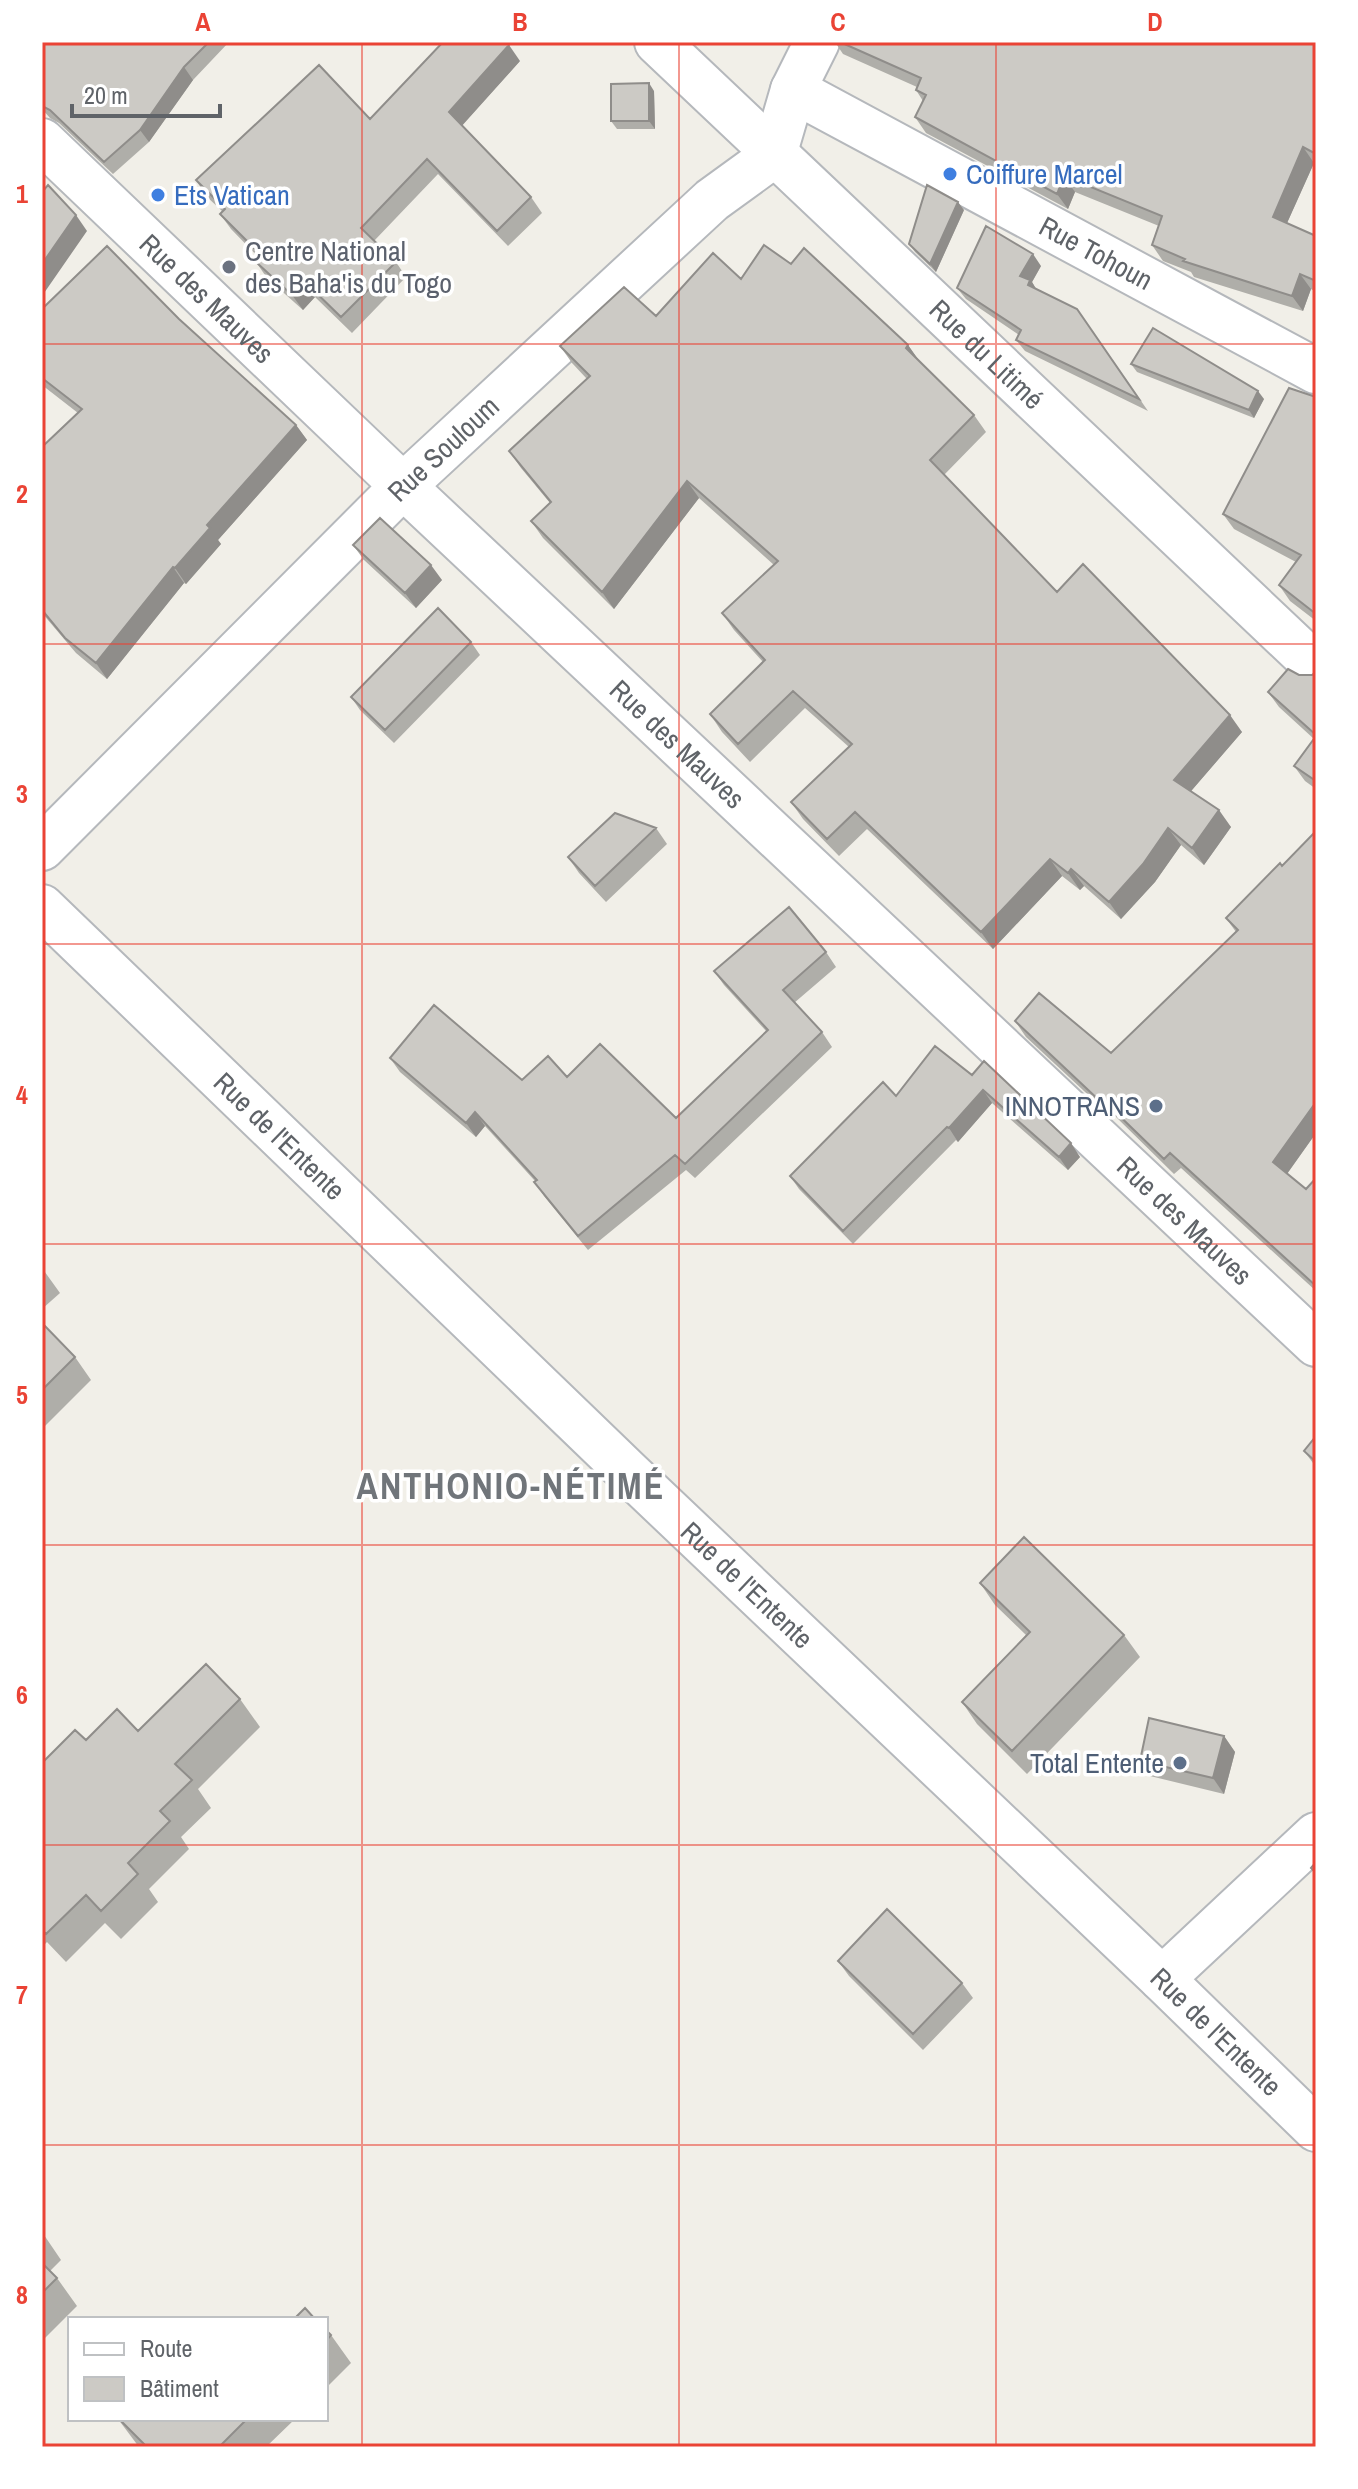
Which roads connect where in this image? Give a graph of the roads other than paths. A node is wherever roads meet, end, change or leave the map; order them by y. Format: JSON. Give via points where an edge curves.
{"nodes":[{"id":1,"x":657,"y":42,"type":"edge"},
{"id":2,"x":817,"y":42,"type":"edge"},
{"id":3,"x":793,"y":90,"type":"junction"},
{"id":4,"x":42,"y":141,"type":"edge"},
{"id":5,"x":774,"y":155,"type":"junction"},
{"id":6,"x":1316,"y":371,"type":"edge"},
{"id":7,"x":403,"y":486,"type":"junction"},
{"id":8,"x":1316,"y":666,"type":"edge"},
{"id":9,"x":42,"y":848,"type":"edge"},
{"id":10,"x":42,"y":907,"type":"edge"},
{"id":11,"x":1316,"y":1344,"type":"edge"},
{"id":12,"x":1316,"y":1835,"type":"edge"},
{"id":13,"x":1162,"y":1979,"type":"junction"},
{"id":14,"x":1316,"y":2129,"type":"edge"}],
"edges":[{"from":1,"to":5,"type":"street","name":"Rue du Litimé"},
{"from":2,"to":3,"type":"street"},
{"from":3,"to":5,"type":"street"},
{"from":3,"to":6,"type":"street","name":"Rue Tohoun"},
{"from":4,"to":7,"type":"street","name":"Rue des Mauves"},
{"from":5,"to":7,"type":"street","name":"Rue Souloum","via":[[712,200]]},
{"from":5,"to":8,"type":"street","name":"Rue du Litimé"},
{"from":7,"to":9,"type":"street","name":"Rue Souloum"},
{"from":7,"to":11,"type":"street","name":"Rue des Mauves"},
{"from":10,"to":13,"type":"street","name":"Rue de l'Entente"},
{"from":12,"to":13,"type":"street"},
{"from":13,"to":14,"type":"street","name":"Rue de l'Entente"}]}
